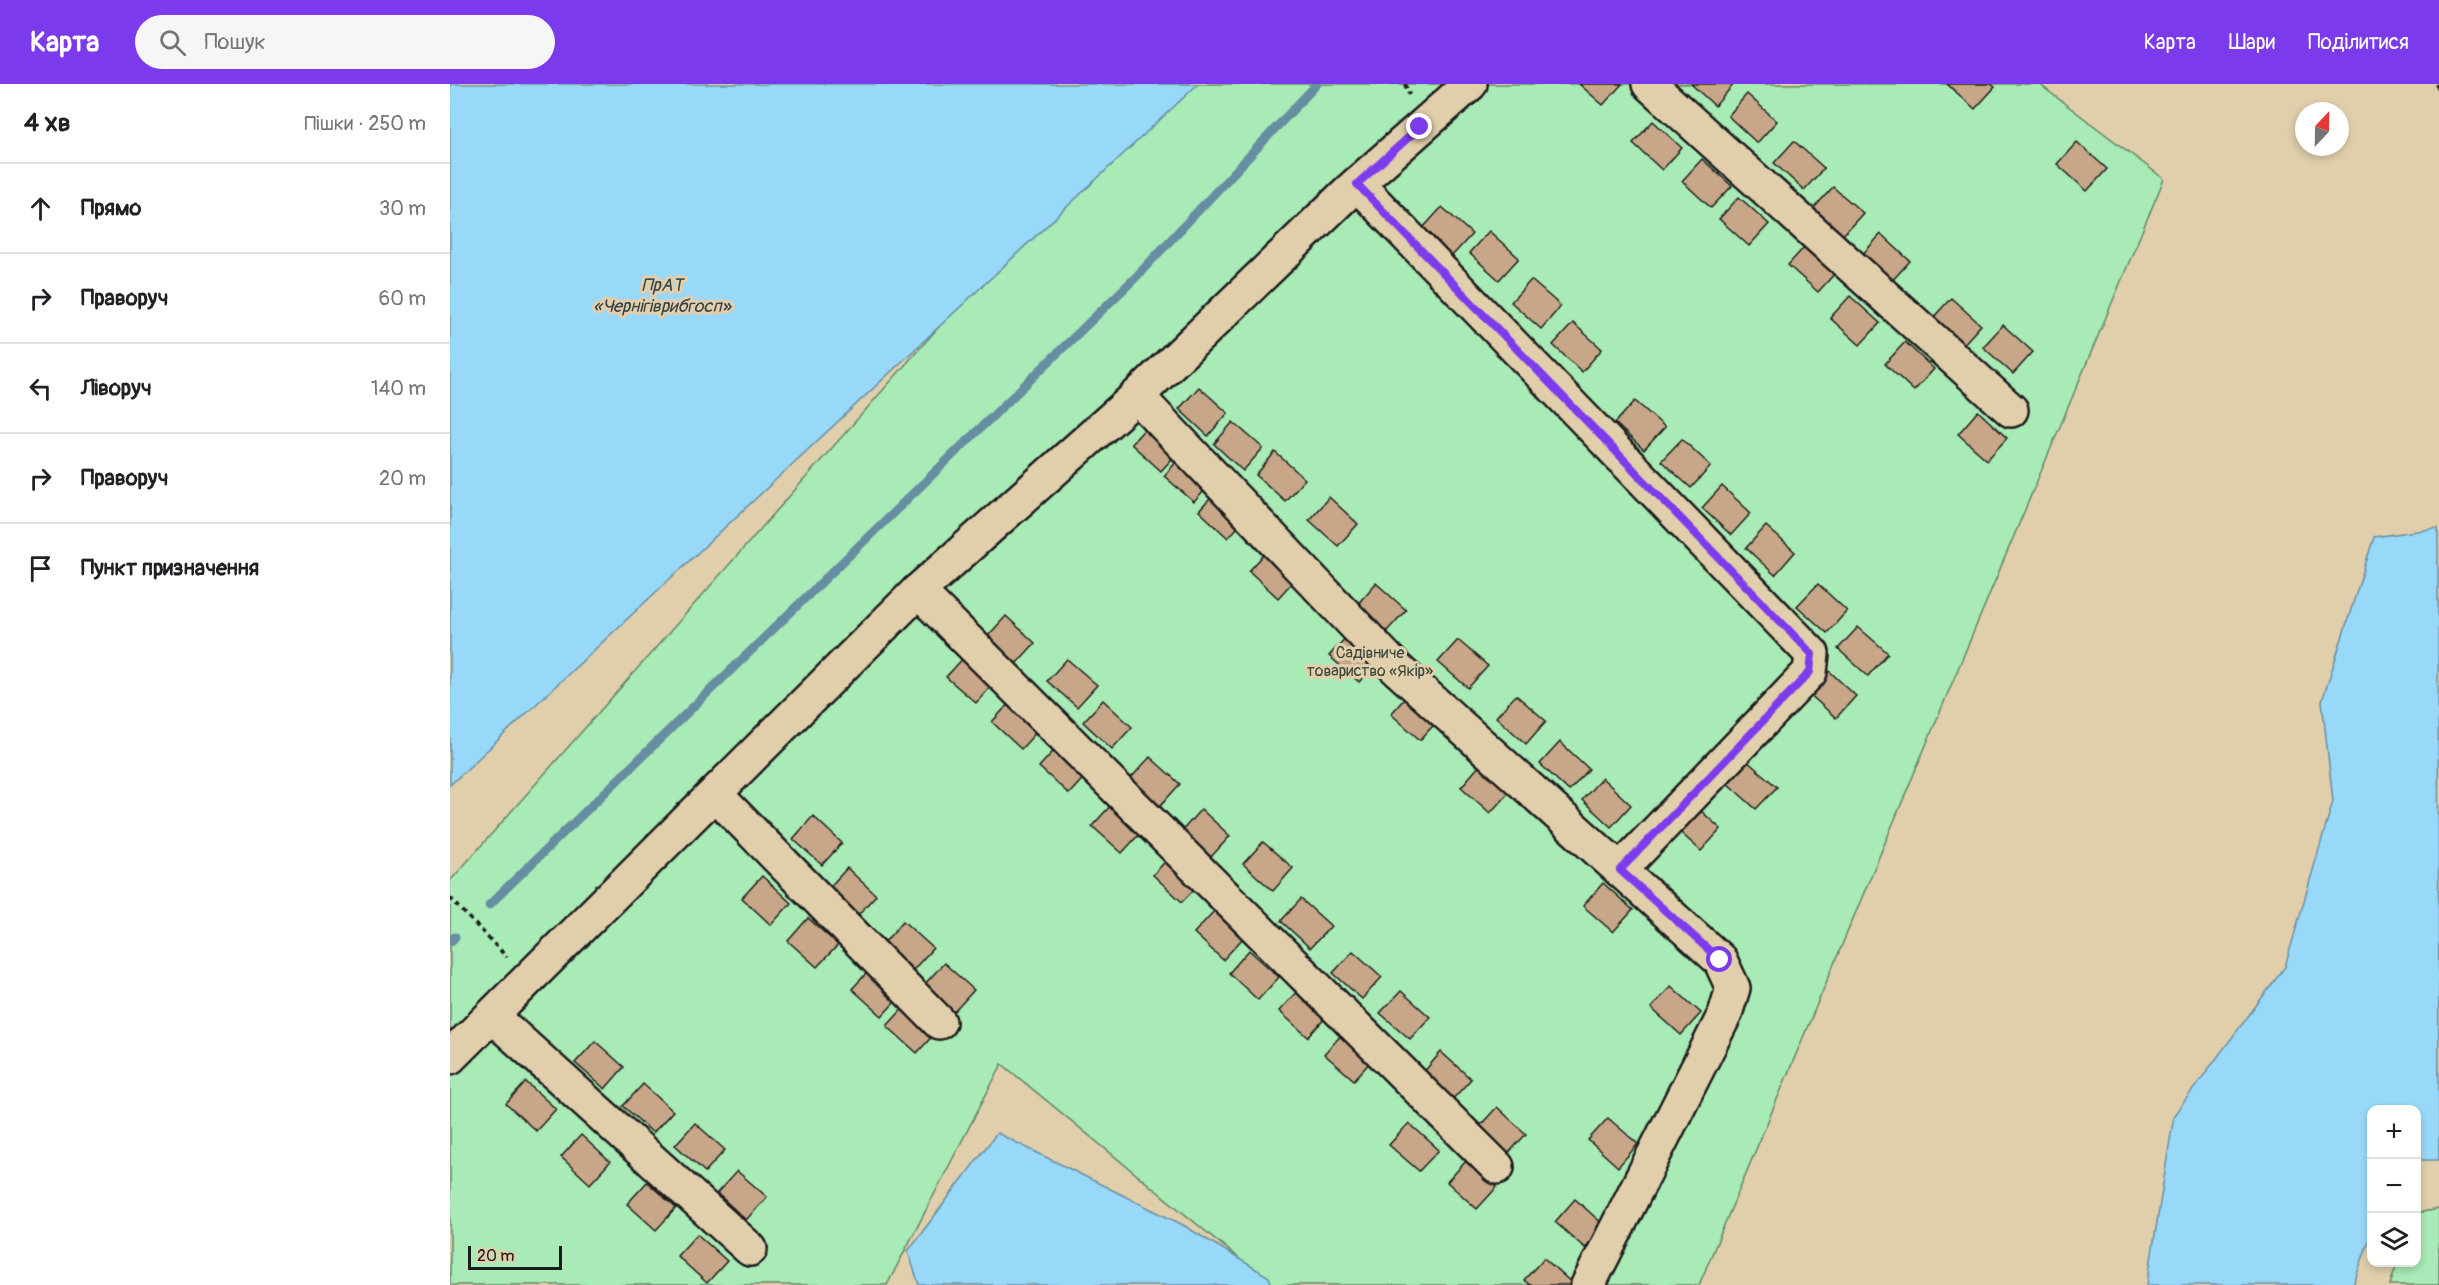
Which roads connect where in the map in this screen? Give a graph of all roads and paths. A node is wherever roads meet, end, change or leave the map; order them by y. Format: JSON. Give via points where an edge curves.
{"nodes":[{"id":1,"x":1470,"y":84,"type":"edge"},
{"id":2,"x":1648,"y":84,"type":"edge"},
{"id":3,"x":2436,"y":84,"type":"edge"},
{"id":4,"x":2439,"y":89,"type":"edge"},
{"id":5,"x":1357,"y":184,"type":"junction"},
{"id":6,"x":1137,"y":396,"type":"junction"},
{"id":7,"x":2011,"y":410,"type":"dead end"},
{"id":8,"x":918,"y":591,"type":"junction"},
{"id":9,"x":715,"y":794,"type":"junction"},
{"id":10,"x":1620,"y":870,"type":"junction"},
{"id":11,"x":450,"y":898,"type":"edge"},
{"id":12,"x":529,"y":979,"type":"junction"},
{"id":13,"x":492,"y":1016,"type":"junction"},
{"id":14,"x":939,"y":1022,"type":"dead end"},
{"id":15,"x":450,"y":1057,"type":"edge"},
{"id":16,"x":1497,"y":1167,"type":"dead end"},
{"id":17,"x":750,"y":1250,"type":"dead end"},
{"id":18,"x":1588,"y":1285,"type":"edge"}],
"edges":[{"from":1,"to":5,"type":"street"},
{"from":2,"to":7,"type":"street"},
{"from":3,"to":4,"type":"path"},
{"from":5,"to":6,"type":"street"},
{"from":5,"to":10,"type":"street","via":[[1812,654],[1810,672]]},
{"from":6,"to":8,"type":"street"},
{"from":6,"to":10,"type":"street","via":[[1397,669]]},
{"from":8,"to":9,"type":"street"},
{"from":8,"to":16,"type":"street"},
{"from":9,"to":12,"type":"street"},
{"from":9,"to":14,"type":"street"},
{"from":10,"to":18,"type":"street","via":[[1720,960],[1733,988],[1725,1014]]},
{"from":11,"to":12,"type":"path"},
{"from":12,"to":13,"type":"street"},
{"from":13,"to":15,"type":"street"},
{"from":13,"to":17,"type":"street"}]}
